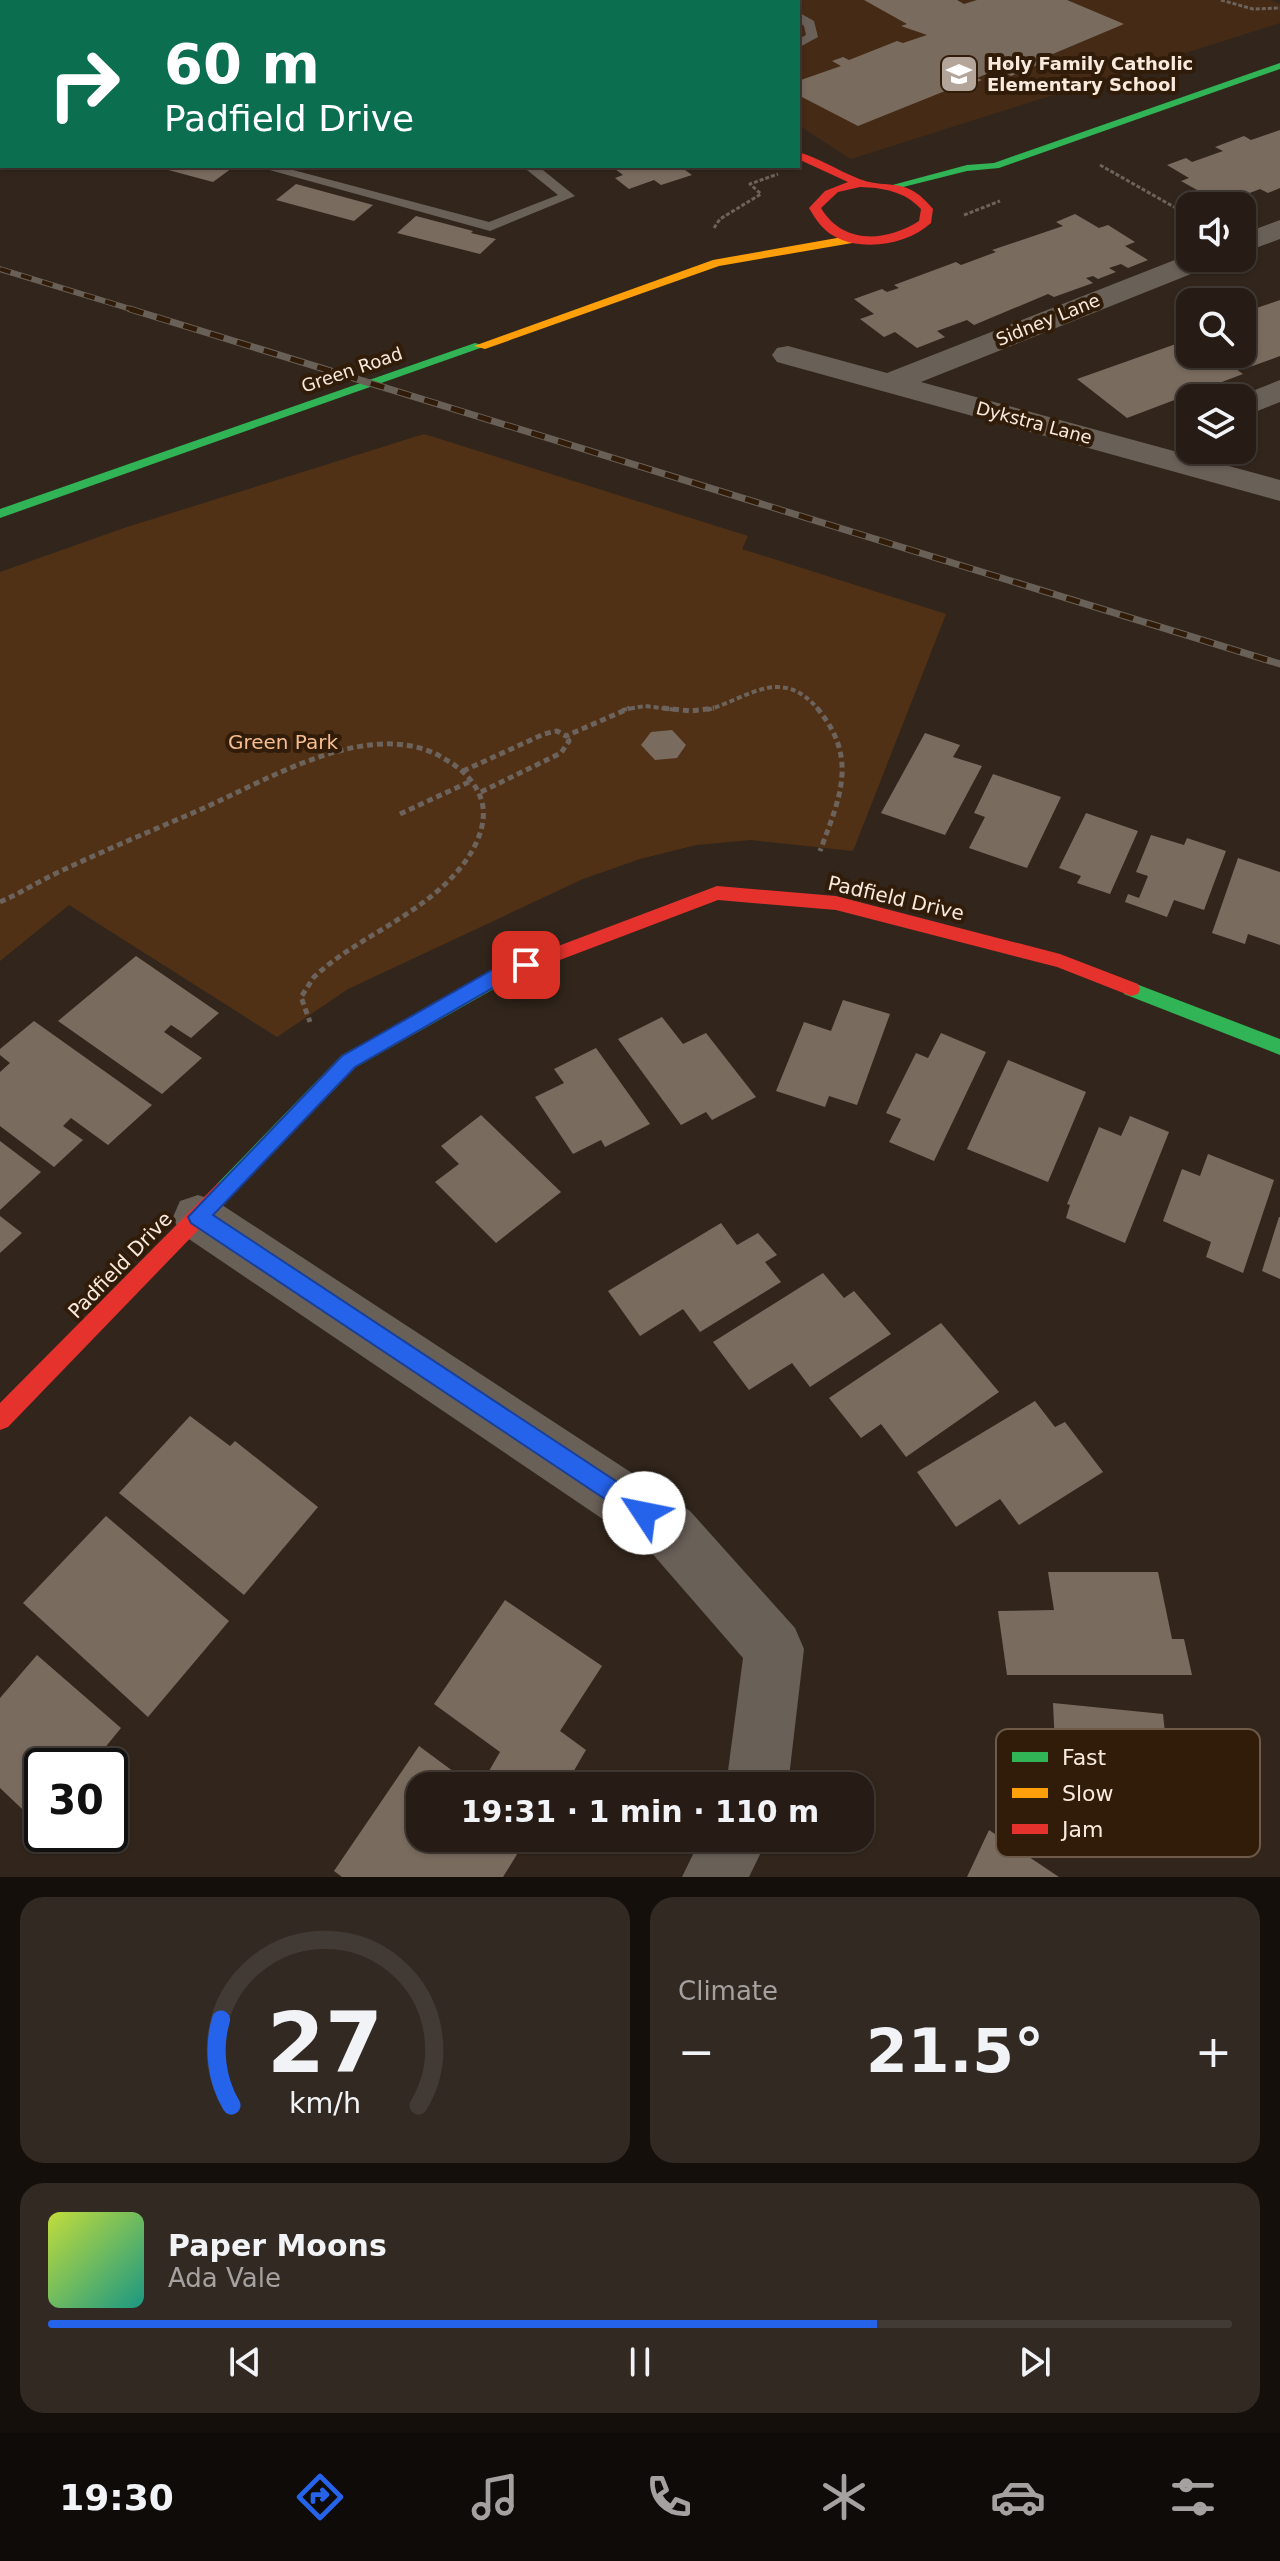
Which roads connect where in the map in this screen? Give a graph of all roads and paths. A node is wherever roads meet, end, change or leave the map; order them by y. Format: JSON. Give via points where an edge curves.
{"nodes":[{"id":1,"x":1221,"y":0,"type":"edge"},
{"id":2,"x":1280,"y":8,"type":"edge"},
{"id":3,"x":800,"y":17,"type":"edge"},
{"id":4,"x":800,"y":43,"type":"edge"},
{"id":5,"x":1280,"y":66,"type":"edge"},
{"id":6,"x":800,"y":156,"type":"edge"},
{"id":7,"x":1100,"y":165,"type":"dead end"},
{"id":8,"x":995,"y":166,"type":"junction"},
{"id":9,"x":269,"y":168,"type":"edge"},
{"id":10,"x":532,"y":168,"type":"edge"},
{"id":11,"x":787,"y":171,"type":"joint"},
{"id":12,"x":860,"y":184,"type":"junction"},
{"id":13,"x":978,"y":185,"type":"dead end"},
{"id":14,"x":891,"y":187,"type":"junction"},
{"id":15,"x":817,"y":206,"type":"junction"},
{"id":16,"x":1176,"y":208,"type":"edge"},
{"id":17,"x":796,"y":222,"type":"dead end"},
{"id":18,"x":1280,"y":229,"type":"edge"},
{"id":19,"x":1256,"y":238,"type":"edge"},
{"id":20,"x":854,"y":239,"type":"junction"},
{"id":21,"x":745,"y":240,"type":"dead end"},
{"id":22,"x":717,"y":263,"type":"junction"},
{"id":23,"x":1176,"y":270,"type":"edge"},
{"id":24,"x":682,"y":276,"type":"junction"},
{"id":25,"x":788,"y":355,"type":"dead end"},
{"id":26,"x":889,"y":383,"type":"junction"},
{"id":27,"x":1280,"y":390,"type":"edge"},
{"id":28,"x":1256,"y":401,"type":"edge"},
{"id":29,"x":1176,"y":438,"type":"edge"},
{"id":30,"x":1143,"y":453,"type":"junction"},
{"id":31,"x":1280,"y":491,"type":"edge"},
{"id":32,"x":0,"y":514,"type":"edge"},
{"id":33,"x":566,"y":736,"type":"junction"},
{"id":34,"x":463,"y":771,"type":"junction"},
{"id":35,"x":471,"y":781,"type":"junction"},
{"id":36,"x":481,"y":792,"type":"junction"},
{"id":37,"x":400,"y":814,"type":"dead end"},
{"id":38,"x":820,"y":851,"type":"dead end"},
{"id":39,"x":0,"y":902,"type":"edge"},
{"id":40,"x":310,"y":1022,"type":"dead end"},
{"id":41,"x":1280,"y":1047,"type":"edge"},
{"id":42,"x":198,"y":1217,"type":"junction"},
{"id":43,"x":0,"y":1419,"type":"edge"},
{"id":44,"x":759,"y":1772,"type":"edge"},
{"id":45,"x":728,"y":1852,"type":"edge"},
{"id":46,"x":714,"y":1877,"type":"edge"}],
"edges":[{"from":1,"to":2,"type":"path","via":[[1253,9]]},
{"from":3,"to":4,"type":"lane","via":[[810,24],[812,37]]},
{"from":5,"to":8,"type":"street"},
{"from":6,"to":12,"type":"street"},
{"from":7,"to":16,"type":"path"},
{"from":8,"to":13,"type":"street","via":[[988,181]]},
{"from":8,"to":14,"type":"street"},
{"from":9,"to":10,"type":"lane","via":[[490,227],[568,196]]},
{"from":11,"to":15,"type":"street"},
{"from":11,"to":24,"type":"path","via":[[750,184],[761,194],[720,219]]},
{"from":12,"to":14,"type":"street"},
{"from":12,"to":15,"type":"street","via":[[832,190]]},
{"from":14,"to":20,"type":"street","name":"Green Road","via":[[935,205],[925,223],[910,235]]},
{"from":15,"to":17,"type":"street"},
{"from":15,"to":20,"type":"street","via":[[827,228]]},
{"from":18,"to":19,"type":"street"},
{"from":20,"to":22,"type":"street","name":"Green Road","via":[[749,262]]},
{"from":21,"to":22,"type":"street","name":"Green Road","via":[[730,246]]},
{"from":22,"to":24,"type":"street","name":"Green Road"},
{"from":23,"to":26,"type":"street","name":"Sidney Lane"},
{"from":24,"to":32,"type":"street","name":"Green Road"},
{"from":25,"to":26,"type":"street","name":"Dykstra Lane"},
{"from":26,"to":30,"type":"street","name":"Dykstra Lane"},
{"from":27,"to":28,"type":"street"},
{"from":29,"to":30,"type":"street"},
{"from":30,"to":31,"type":"street","name":"Dykstra Lane"},
{"from":33,"to":34,"type":"path","via":[[557,731],[544,734]]},
{"from":33,"to":36,"type":"path","via":[[569,741],[561,753]]},
{"from":33,"to":38,"type":"path","via":[[631,707],[704,711],[771,686],[799,693],[834,732],[844,774]]},
{"from":34,"to":35,"type":"path"},
{"from":34,"to":39,"type":"path","via":[[437,754],[406,744],[303,761]]},
{"from":35,"to":36,"type":"path"},
{"from":35,"to":37,"type":"path"},
{"from":36,"to":40,"type":"path","via":[[484,814],[467,860],[449,884],[319,970],[301,997]]},
{"from":41,"to":42,"type":"street","name":"Padfield Drive","via":[[1060,961],[836,903],[717,893],[498,976],[349,1061]]},
{"from":42,"to":43,"type":"street","name":"Padfield Drive"},
{"from":42,"to":44,"type":"street","via":[[670,1531],[774,1649]]},
{"from":45,"to":46,"type":"street"}]}
